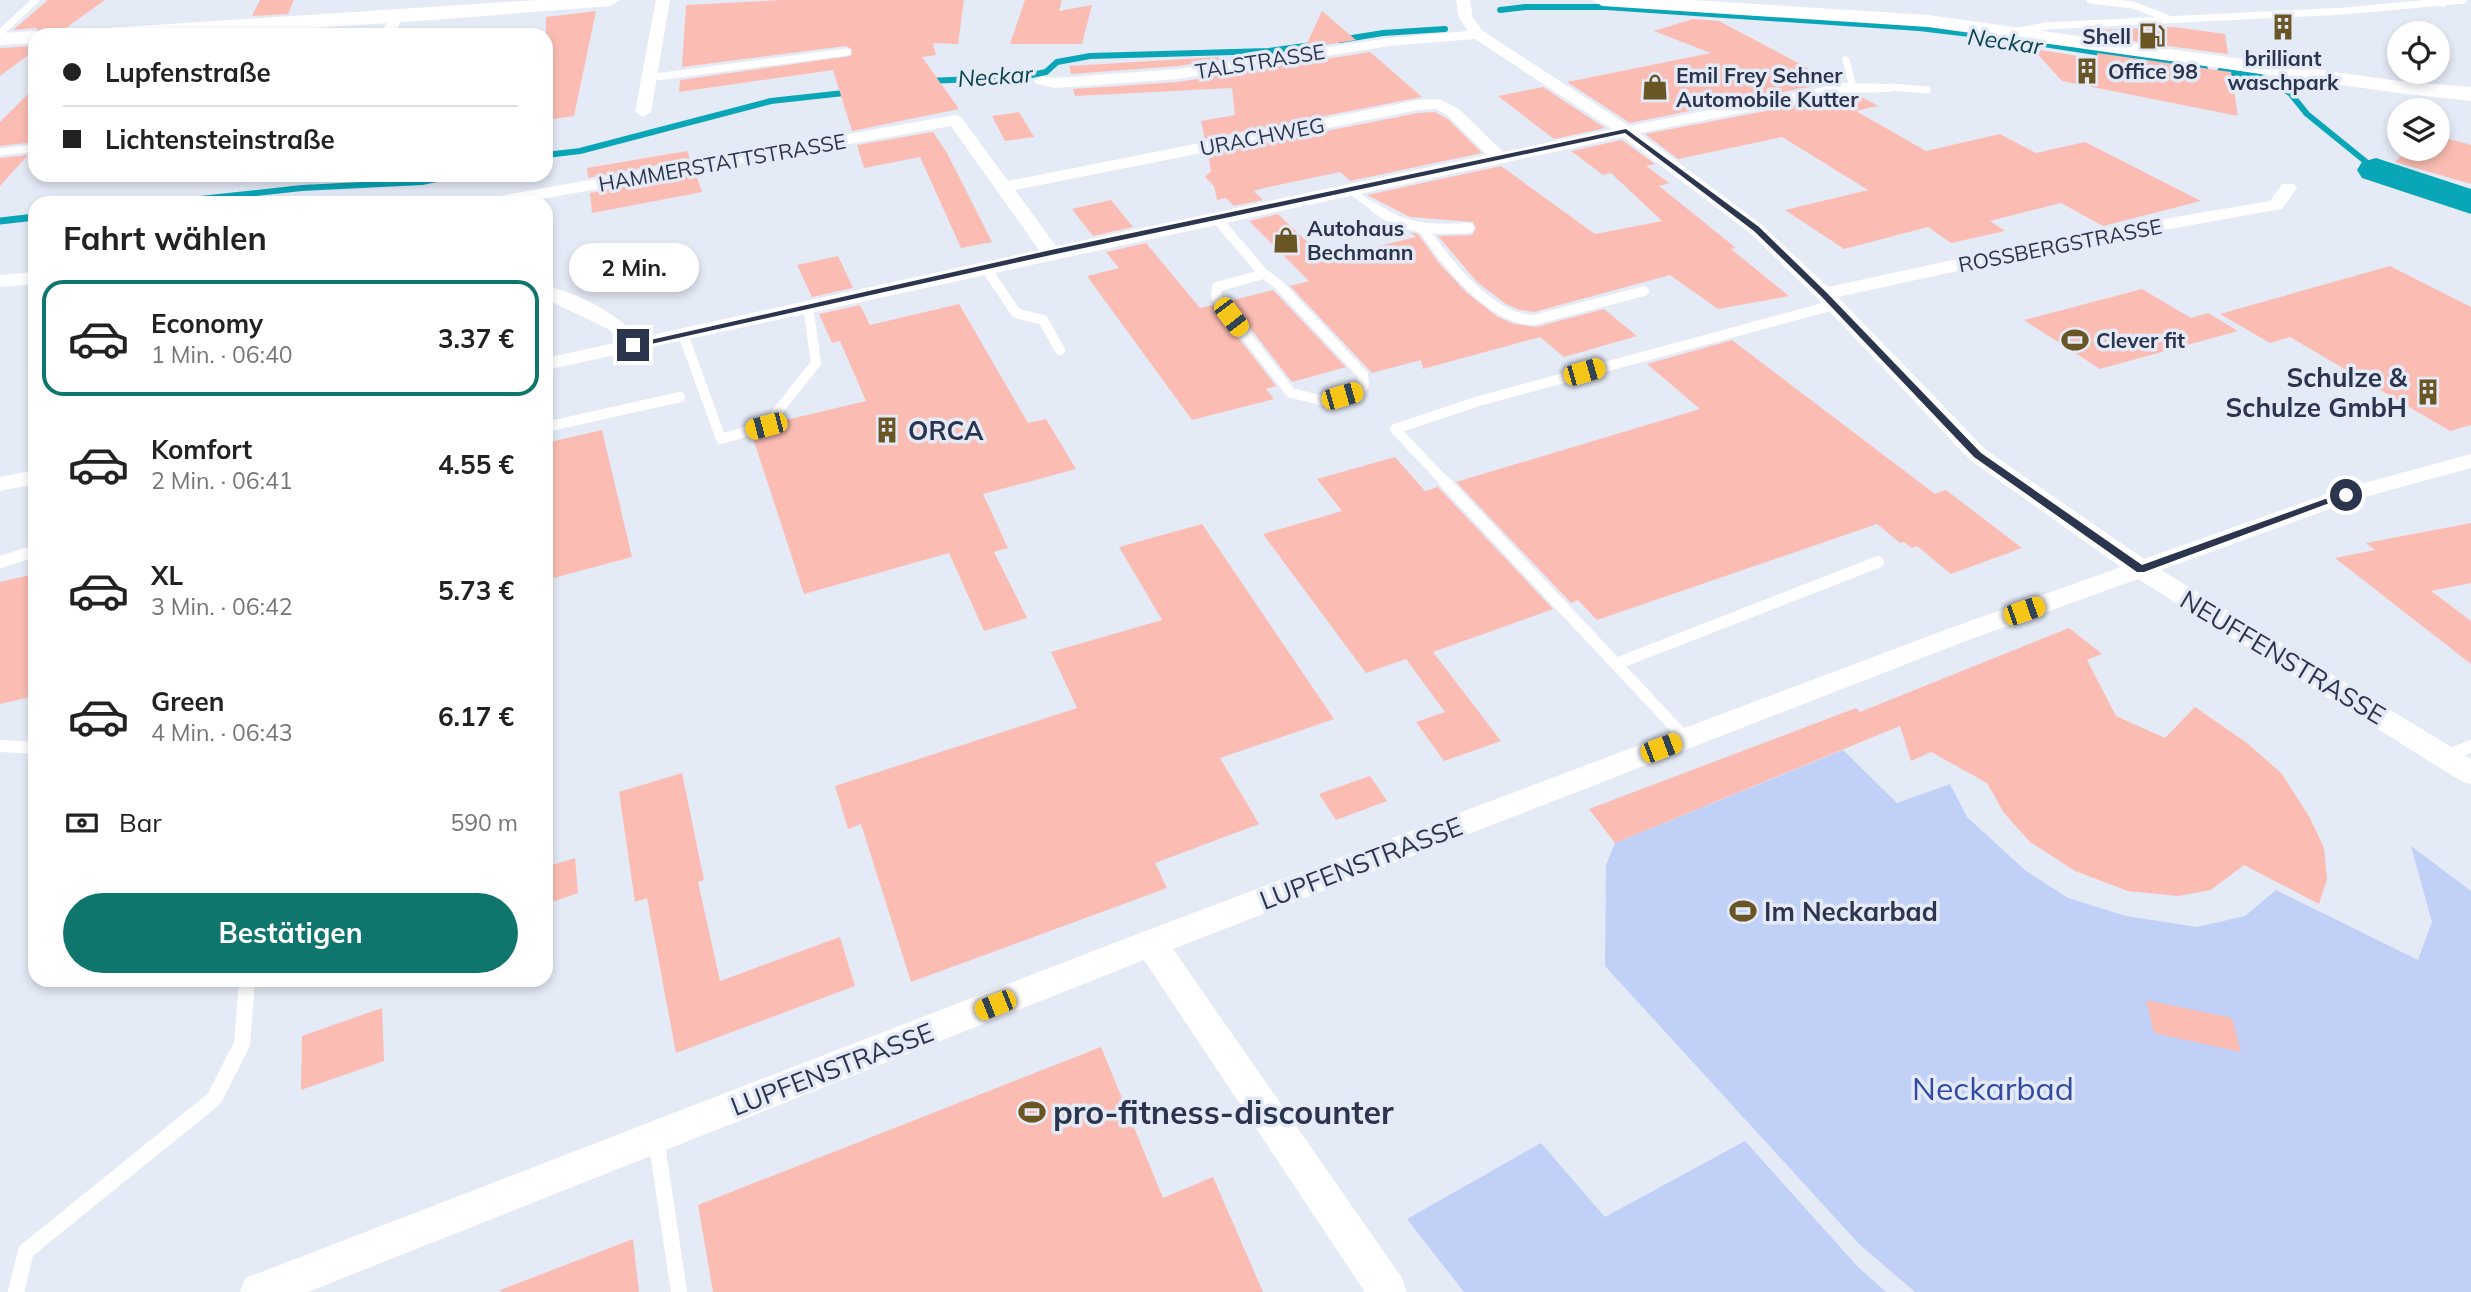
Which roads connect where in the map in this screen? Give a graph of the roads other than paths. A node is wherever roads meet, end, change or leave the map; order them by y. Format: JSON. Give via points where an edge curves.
{"nodes":[{"id":1,"x":36,"y":0,"type":"edge"},
{"id":2,"x":610,"y":0,"type":"edge"},
{"id":3,"x":663,"y":0,"type":"edge"},
{"id":4,"x":1463,"y":0,"type":"edge"},
{"id":5,"x":1602,"y":0,"type":"edge"},
{"id":6,"x":2090,"y":0,"type":"edge"},
{"id":7,"x":2463,"y":0,"type":"edge"},
{"id":8,"x":2439,"y":1,"type":"edge"},
{"id":9,"x":2170,"y":20,"type":"junction"},
{"id":10,"x":391,"y":26,"type":"edge"},
{"id":11,"x":328,"y":28,"type":"edge"},
{"id":12,"x":2014,"y":32,"type":"junction"},
{"id":13,"x":0,"y":33,"type":"edge"},
{"id":14,"x":1478,"y":34,"type":"junction"},
{"id":15,"x":28,"y":37,"type":"edge"},
{"id":16,"x":0,"y":38,"type":"edge"},
{"id":17,"x":847,"y":52,"type":"dead end"},
{"id":18,"x":1846,"y":60,"type":"dead end"},
{"id":19,"x":648,"y":78,"type":"junction"},
{"id":20,"x":1042,"y":81,"type":"dead end"},
{"id":21,"x":1853,"y":87,"type":"junction"},
{"id":22,"x":1891,"y":87,"type":"joint"},
{"id":23,"x":1927,"y":90,"type":"dead end"},
{"id":24,"x":2471,"y":94,"type":"edge"},
{"id":25,"x":643,"y":112,"type":"dead end"},
{"id":26,"x":1626,"y":131,"type":"junction"},
{"id":27,"x":28,"y":150,"type":"edge"},
{"id":28,"x":0,"y":152,"type":"edge"},
{"id":29,"x":1499,"y":158,"type":"junction"},
{"id":30,"x":1006,"y":187,"type":"junction"},
{"id":31,"x":2288,"y":188,"type":"dead end"},
{"id":32,"x":1350,"y":190,"type":"junction"},
{"id":33,"x":528,"y":196,"type":"edge"},
{"id":34,"x":1216,"y":218,"type":"junction"},
{"id":35,"x":1469,"y":228,"type":"dead end"},
{"id":36,"x":1424,"y":231,"type":"junction"},
{"id":37,"x":1051,"y":253,"type":"junction"},
{"id":38,"x":985,"y":267,"type":"junction"},
{"id":39,"x":1263,"y":274,"type":"junction"},
{"id":40,"x":28,"y":279,"type":"edge"},
{"id":41,"x":0,"y":281,"type":"edge"},
{"id":42,"x":1644,"y":292,"type":"dead end"},
{"id":43,"x":553,"y":294,"type":"edge"},
{"id":44,"x":1829,"y":300,"type":"junction"},
{"id":45,"x":808,"y":306,"type":"junction"},
{"id":46,"x":683,"y":334,"type":"junction"},
{"id":47,"x":633,"y":345,"type":"junction"},
{"id":48,"x":1060,"y":350,"type":"dead end"},
{"id":49,"x":553,"y":362,"type":"edge"},
{"id":50,"x":680,"y":397,"type":"dead end"},
{"id":51,"x":553,"y":425,"type":"edge"},
{"id":52,"x":2471,"y":461,"type":"edge"},
{"id":53,"x":28,"y":478,"type":"edge"},
{"id":54,"x":0,"y":484,"type":"edge"},
{"id":55,"x":28,"y":553,"type":"edge"},
{"id":56,"x":0,"y":562,"type":"edge"},
{"id":57,"x":1878,"y":562,"type":"dead end"},
{"id":58,"x":2141,"y":569,"type":"junction"},
{"id":59,"x":1616,"y":664,"type":"junction"},
{"id":60,"x":1686,"y":738,"type":"junction"},
{"id":61,"x":0,"y":746,"type":"edge"},
{"id":62,"x":2471,"y":746,"type":"edge"},
{"id":63,"x":28,"y":748,"type":"edge"},
{"id":64,"x":2446,"y":756,"type":"junction"},
{"id":65,"x":2471,"y":773,"type":"edge"},
{"id":66,"x":1151,"y":943,"type":"junction"},
{"id":67,"x":246,"y":987,"type":"edge"},
{"id":68,"x":656,"y":1138,"type":"junction"},
{"id":69,"x":16,"y":1292,"type":"edge"},
{"id":70,"x":259,"y":1292,"type":"edge"},
{"id":71,"x":679,"y":1292,"type":"edge"},
{"id":72,"x":1388,"y":1292,"type":"edge"}],
"edges":[{"from":1,"to":13,"type":"lane"},
{"from":2,"to":10,"type":"main road"},
{"from":3,"to":19,"type":"street"},
{"from":4,"to":14,"type":"street","via":[[1466,18]]},
{"from":5,"to":12,"type":"main road","via":[[1833,13],[1979,32]]},
{"from":6,"to":9,"type":"lane","via":[[2133,5]]},
{"from":7,"to":8,"type":"lane"},
{"from":8,"to":9,"type":"lane"},
{"from":9,"to":12,"type":"lane","via":[[2046,26]]},
{"from":10,"to":11,"type":"main road"},
{"from":12,"to":24,"type":"main road"},
{"from":14,"to":20,"type":"street","name":"TALSTRASSE","via":[[1378,43],[1178,74]]},
{"from":14,"to":26,"type":"street","name":"NEUFFENSTRASSE"},
{"from":15,"to":16,"type":"main road"},
{"from":17,"to":19,"type":"lane"},
{"from":18,"to":21,"type":"lane"},
{"from":19,"to":25,"type":"street"},
{"from":21,"to":22,"type":"street"},
{"from":21,"to":26,"type":"street"},
{"from":22,"to":23,"type":"lane"},
{"from":26,"to":29,"type":"street"},
{"from":26,"to":44,"type":"street","name":"NEUFFENSTRASSE","via":[[1756,229]]},
{"from":27,"to":28,"type":"lane"},
{"from":29,"to":30,"type":"street","name":"URACHWEG","via":[[1453,112],[1439,104],[1418,105]]},
{"from":29,"to":32,"type":"street"},
{"from":30,"to":33,"type":"street","name":"HAMMERSTATTSTRASSE","via":[[955,120]]},
{"from":30,"to":37,"type":"street"},
{"from":31,"to":44,"type":"street","name":"ROSSBERGSTRASSE","via":[[2276,205],[2058,243]]},
{"from":32,"to":34,"type":"street"},
{"from":32,"to":36,"type":"lane","via":[[1395,223]]},
{"from":34,"to":37,"type":"street"},
{"from":34,"to":39,"type":"lane"},
{"from":35,"to":36,"type":"lane"},
{"from":36,"to":42,"type":"lane","via":[[1497,309],[1517,319],[1534,320]]},
{"from":37,"to":38,"type":"street"},
{"from":38,"to":45,"type":"street"},
{"from":38,"to":48,"type":"lane","via":[[1016,313],[1044,320]]},
{"from":39,"to":39,"type":"lane","via":[[1279,285],[1363,375],[1359,391],[1325,401],[1291,393],[1216,297],[1217,287]]},
{"from":40,"to":41,"type":"street"},
{"from":43,"to":47,"type":"street","via":[[617,326]]},
{"from":44,"to":58,"type":"street","name":"NEUFFENSTRASSE","via":[[1978,455]]},
{"from":44,"to":59,"type":"lane","via":[[1395,429]]},
{"from":45,"to":46,"type":"street"},
{"from":45,"to":46,"type":"lane","via":[[816,362],[766,426],[721,439]]},
{"from":46,"to":47,"type":"street"},
{"from":47,"to":49,"type":"street"},
{"from":50,"to":51,"type":"lane"},
{"from":52,"to":58,"type":"street","name":"LUPFENSTRASSE","via":[[2346,495]]},
{"from":53,"to":54,"type":"street"},
{"from":55,"to":56,"type":"lane"},
{"from":57,"to":59,"type":"lane"},
{"from":58,"to":60,"type":"street","name":"LUPFENSTRASSE"},
{"from":58,"to":64,"type":"street","name":"NEUFFENSTRASSE"},
{"from":59,"to":60,"type":"lane"},
{"from":60,"to":66,"type":"street","name":"LUPFENSTRASSE"},
{"from":61,"to":63,"type":"lane"},
{"from":62,"to":64,"type":"lane"},
{"from":64,"to":65,"type":"street","name":"NEUFFENSTRASSE"},
{"from":66,"to":68,"type":"street","name":"LUPFENSTRASSE"},
{"from":66,"to":72,"type":"street"},
{"from":67,"to":69,"type":"lane","via":[[242,1044],[214,1099],[26,1251]]},
{"from":68,"to":70,"type":"street","name":"LUPFENSTRASSE"},
{"from":68,"to":71,"type":"lane"}]}
